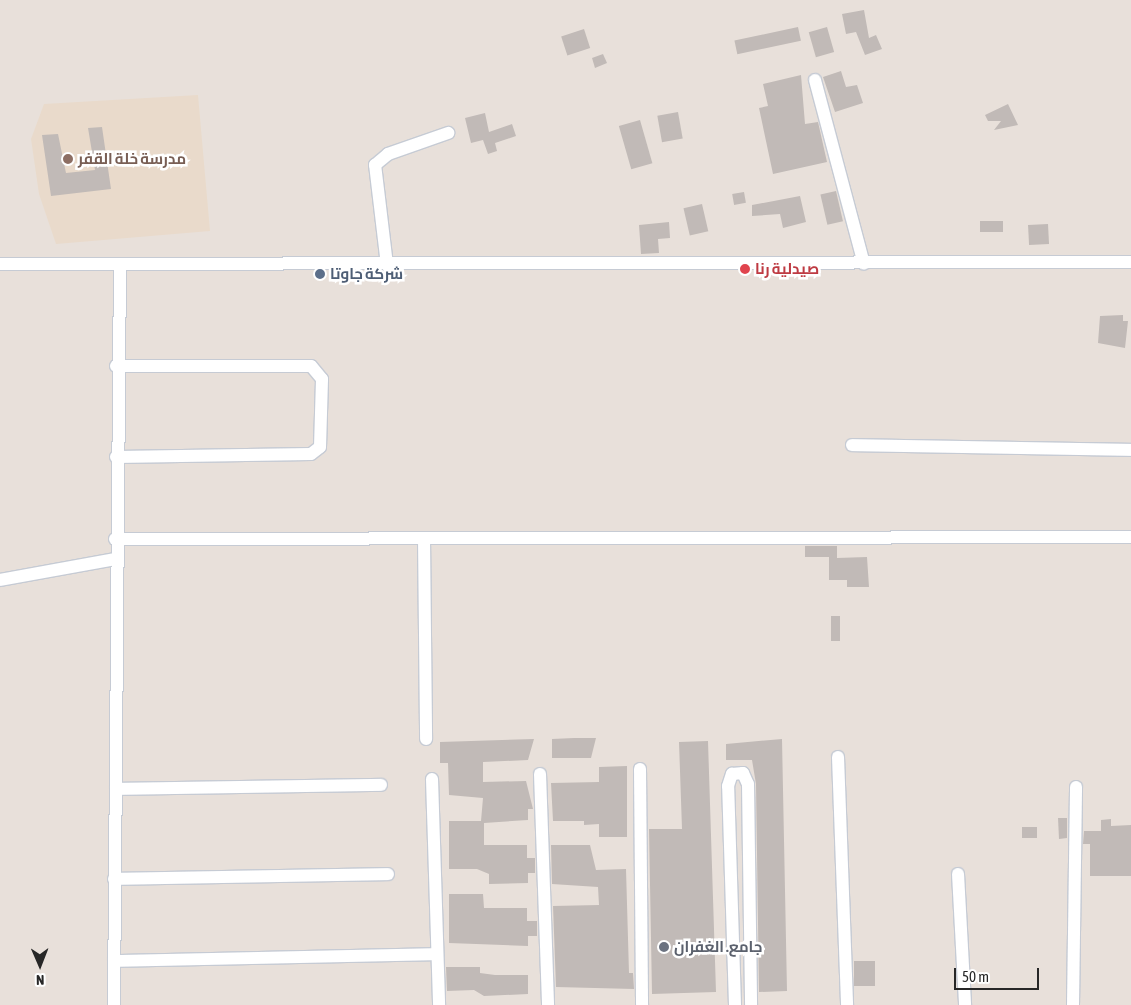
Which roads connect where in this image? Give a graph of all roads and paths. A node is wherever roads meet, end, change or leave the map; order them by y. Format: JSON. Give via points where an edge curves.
{"nodes":[{"id":1,"x":815,"y":80,"type":"dead end"},
{"id":2,"x":448,"y":133,"type":"dead end"},
{"id":3,"x":1131,"y":262,"type":"edge"},
{"id":4,"x":0,"y":264,"type":"edge"},
{"id":5,"x":120,"y":264,"type":"junction"},
{"id":6,"x":864,"y":264,"type":"junction"},
{"id":7,"x":387,"y":265,"type":"junction"},
{"id":8,"x":116,"y":366,"type":"junction"},
{"id":9,"x":852,"y":445,"type":"dead end"},
{"id":10,"x":1131,"y":450,"type":"edge"},
{"id":11,"x":116,"y":457,"type":"junction"},
{"id":12,"x":1131,"y":537,"type":"edge"},
{"id":13,"x":424,"y":538,"type":"junction"},
{"id":14,"x":115,"y":539,"type":"junction"},
{"id":15,"x":115,"y":559,"type":"junction"},
{"id":16,"x":0,"y":580,"type":"edge"},
{"id":17,"x":426,"y":739,"type":"dead end"},
{"id":18,"x":838,"y":757,"type":"dead end"},
{"id":19,"x":640,"y":769,"type":"dead end"},
{"id":20,"x":540,"y":774,"type":"dead end"},
{"id":21,"x":432,"y":779,"type":"dead end"},
{"id":22,"x":381,"y":785,"type":"dead end"},
{"id":23,"x":1076,"y":787,"type":"dead end"},
{"id":24,"x":116,"y":789,"type":"junction"},
{"id":25,"x":388,"y":874,"type":"dead end"},
{"id":26,"x":958,"y":874,"type":"dead end"},
{"id":27,"x":114,"y":879,"type":"junction"},
{"id":28,"x":437,"y":954,"type":"junction"},
{"id":29,"x":114,"y":961,"type":"junction"},
{"id":30,"x":114,"y":1005,"type":"edge"},
{"id":31,"x":439,"y":1005,"type":"edge"},
{"id":32,"x":548,"y":1005,"type":"edge"},
{"id":33,"x":642,"y":1005,"type":"edge"},
{"id":34,"x":735,"y":1005,"type":"edge"},
{"id":35,"x":751,"y":1005,"type":"edge"},
{"id":36,"x":848,"y":1005,"type":"edge"},
{"id":37,"x":965,"y":1005,"type":"edge"},
{"id":38,"x":1073,"y":1005,"type":"edge"}],
"edges":[{"from":1,"to":6,"type":"street"},
{"from":2,"to":7,"type":"street","via":[[388,154],[375,165]]},
{"from":3,"to":6,"type":"street"},
{"from":4,"to":5,"type":"street"},
{"from":5,"to":7,"type":"street"},
{"from":5,"to":8,"type":"street"},
{"from":6,"to":7,"type":"street"},
{"from":8,"to":11,"type":"street"},
{"from":8,"to":11,"type":"street","via":[[311,366],[322,379],[320,447],[311,454]]},
{"from":9,"to":10,"type":"street"},
{"from":11,"to":14,"type":"street"},
{"from":12,"to":13,"type":"street"},
{"from":13,"to":14,"type":"street"},
{"from":13,"to":17,"type":"street"},
{"from":14,"to":15,"type":"street"},
{"from":15,"to":16,"type":"street"},
{"from":15,"to":24,"type":"street"},
{"from":18,"to":36,"type":"street"},
{"from":19,"to":33,"type":"street"},
{"from":20,"to":32,"type":"street"},
{"from":21,"to":28,"type":"street"},
{"from":22,"to":24,"type":"street"},
{"from":23,"to":38,"type":"street"},
{"from":24,"to":27,"type":"street"},
{"from":25,"to":27,"type":"street"},
{"from":26,"to":37,"type":"street"},
{"from":27,"to":29,"type":"street"},
{"from":28,"to":29,"type":"street"},
{"from":28,"to":31,"type":"street"},
{"from":29,"to":30,"type":"street"},
{"from":34,"to":35,"type":"street","via":[[728,786],[732,774],[743,773],[748,784]]}]}
